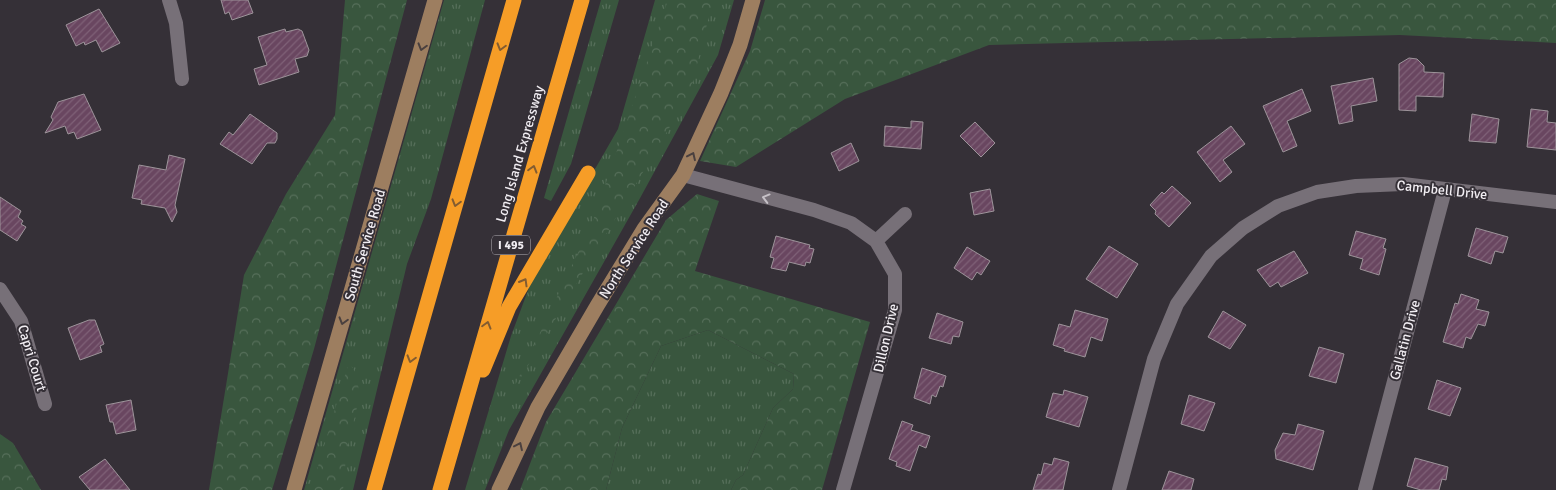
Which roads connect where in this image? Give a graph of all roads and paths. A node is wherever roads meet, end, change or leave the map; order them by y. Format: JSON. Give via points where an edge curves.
{"nodes":[{"id":1,"x":169,"y":0,"type":"edge"},
{"id":2,"x":435,"y":0,"type":"edge"},
{"id":3,"x":582,"y":0,"type":"edge"},
{"id":4,"x":753,"y":0,"type":"edge"},
{"id":5,"x":513,"y":3,"type":"edge"},
{"id":6,"x":182,"y":79,"type":"dead end"},
{"id":7,"x":588,"y":174,"type":"dead end"},
{"id":8,"x":683,"y":175,"type":"junction"},
{"id":9,"x":1445,"y":190,"type":"junction"},
{"id":10,"x":1556,"y":202,"type":"edge"},
{"id":11,"x":905,"y":214,"type":"dead end"},
{"id":12,"x":876,"y":241,"type":"junction"},
{"id":13,"x":0,"y":289,"type":"edge"},
{"id":14,"x":45,"y":404,"type":"dead end"},
{"id":15,"x":454,"y":439,"type":"junction"},
{"id":16,"x":294,"y":490,"type":"edge"},
{"id":17,"x":374,"y":490,"type":"edge"},
{"id":18,"x":440,"y":490,"type":"edge"},
{"id":19,"x":499,"y":490,"type":"edge"},
{"id":20,"x":843,"y":490,"type":"edge"},
{"id":21,"x":1119,"y":490,"type":"edge"},
{"id":22,"x":1365,"y":490,"type":"edge"}],
"edges":[{"from":1,"to":6,"type":"street","via":[[176,23]]},
{"from":2,"to":16,"type":"main road","name":"South Service Road","one_way":true},
{"from":15,"to":3,"type":"highway","name":"Long Island Expressway","number":"I 495","one_way":true},
{"from":8,"to":4,"type":"main road","name":"North Service Road","one_way":true,"via":[[722,93]]},
{"from":5,"to":17,"type":"highway","one_way":true},
{"from":15,"to":7,"type":"highway","one_way":true,"via":[[509,307]]},
{"from":12,"to":8,"type":"street","name":"Dillon Drive","one_way":true,"via":[[851,223],[814,210]]},
{"from":19,"to":8,"type":"main road","name":"North Service Road","one_way":true,"via":[[538,407],[587,323],[644,229]]},
{"from":9,"to":10,"type":"street","name":"Campbell Drive"},
{"from":9,"to":21,"type":"street","name":"Campbell Drive","via":[[1403,184],[1317,192],[1278,206],[1244,228],[1211,256],[1177,304],[1154,359]]},
{"from":9,"to":22,"type":"street","name":"Gallatin Drive"},
{"from":11,"to":12,"type":"street"},
{"from":12,"to":20,"type":"street","name":"Dillon Drive","via":[[895,274],[895,310]]},
{"from":13,"to":14,"type":"street","name":"Capri Court","via":[[22,321]]},
{"from":15,"to":18,"type":"highway","name":"Long Island Expressway","number":"I 495"}]}
